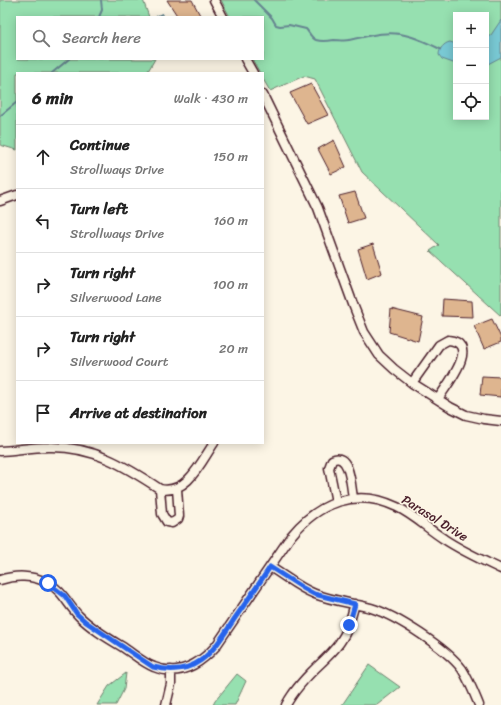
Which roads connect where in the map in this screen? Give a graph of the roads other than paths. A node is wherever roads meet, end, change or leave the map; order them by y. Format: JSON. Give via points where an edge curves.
{"nodes":[{"id":1,"x":214,"y":0,"type":"edge"},
{"id":2,"x":222,"y":16,"type":"edge"},
{"id":3,"x":246,"y":60,"type":"edge"},
{"id":4,"x":252,"y":72,"type":"edge"},
{"id":5,"x":264,"y":97,"type":"edge"},
{"id":6,"x":16,"y":195,"type":"edge"},
{"id":7,"x":0,"y":201,"type":"edge"},
{"id":8,"x":412,"y":383,"type":"junction"},
{"id":9,"x":438,"y":399,"type":"junction"},
{"id":10,"x":501,"y":421,"type":"edge"},
{"id":11,"x":213,"y":444,"type":"edge"},
{"id":12,"x":0,"y":451,"type":"edge"},
{"id":13,"x":160,"y":489,"type":"junction"},
{"id":14,"x":177,"y":489,"type":"junction"},
{"id":15,"x":354,"y":498,"type":"junction"},
{"id":16,"x":336,"y":502,"type":"junction"},
{"id":17,"x":270,"y":567,"type":"junction"},
{"id":18,"x":501,"y":569,"type":"edge"},
{"id":19,"x":0,"y":580,"type":"edge"},
{"id":20,"x":355,"y":604,"type":"junction"},
{"id":21,"x":171,"y":670,"type":"junction"},
{"id":22,"x":166,"y":705,"type":"edge"},
{"id":23,"x":286,"y":705,"type":"edge"},
{"id":24,"x":479,"y":705,"type":"edge"}],
"edges":[{"from":1,"to":2,"type":"street"},
{"from":3,"to":4,"type":"street"},
{"from":5,"to":8,"type":"street","via":[[318,208],[364,332],[379,355]]},
{"from":6,"to":7,"type":"street"},
{"from":8,"to":9,"type":"street"},
{"from":8,"to":9,"type":"street","via":[[439,345],[448,340],[458,343],[462,348],[463,358]]},
{"from":9,"to":10,"type":"street","via":[[466,415]]},
{"from":11,"to":14,"type":"street","via":[[191,477]]},
{"from":12,"to":13,"type":"street","via":[[50,447],[92,452],[113,460]]},
{"from":13,"to":14,"type":"street"},
{"from":13,"to":14,"type":"street","via":[[162,514],[167,522],[172,523],[179,516]]},
{"from":15,"to":16,"type":"street","name":"Parasol Drive"},
{"from":15,"to":16,"type":"street","via":[[347,465],[343,460],[336,458],[332,460],[330,468]]},
{"from":15,"to":18,"type":"street","name":"Parasol Drive","via":[[396,506],[458,548]]},
{"from":16,"to":17,"type":"street","name":"Parasol Drive","via":[[302,523]]},
{"from":17,"to":20,"type":"street","via":[[314,594]]},
{"from":17,"to":21,"type":"street","name":"Parasol Drive","via":[[205,658],[192,666]]},
{"from":19,"to":21,"type":"street","via":[[25,577],[48,583],[65,596],[77,614],[94,629],[153,667]]},
{"from":20,"to":23,"type":"street","via":[[342,640],[299,685]]},
{"from":20,"to":24,"type":"street","via":[[398,620],[446,652],[463,671]]},
{"from":21,"to":22,"type":"street"}]}
